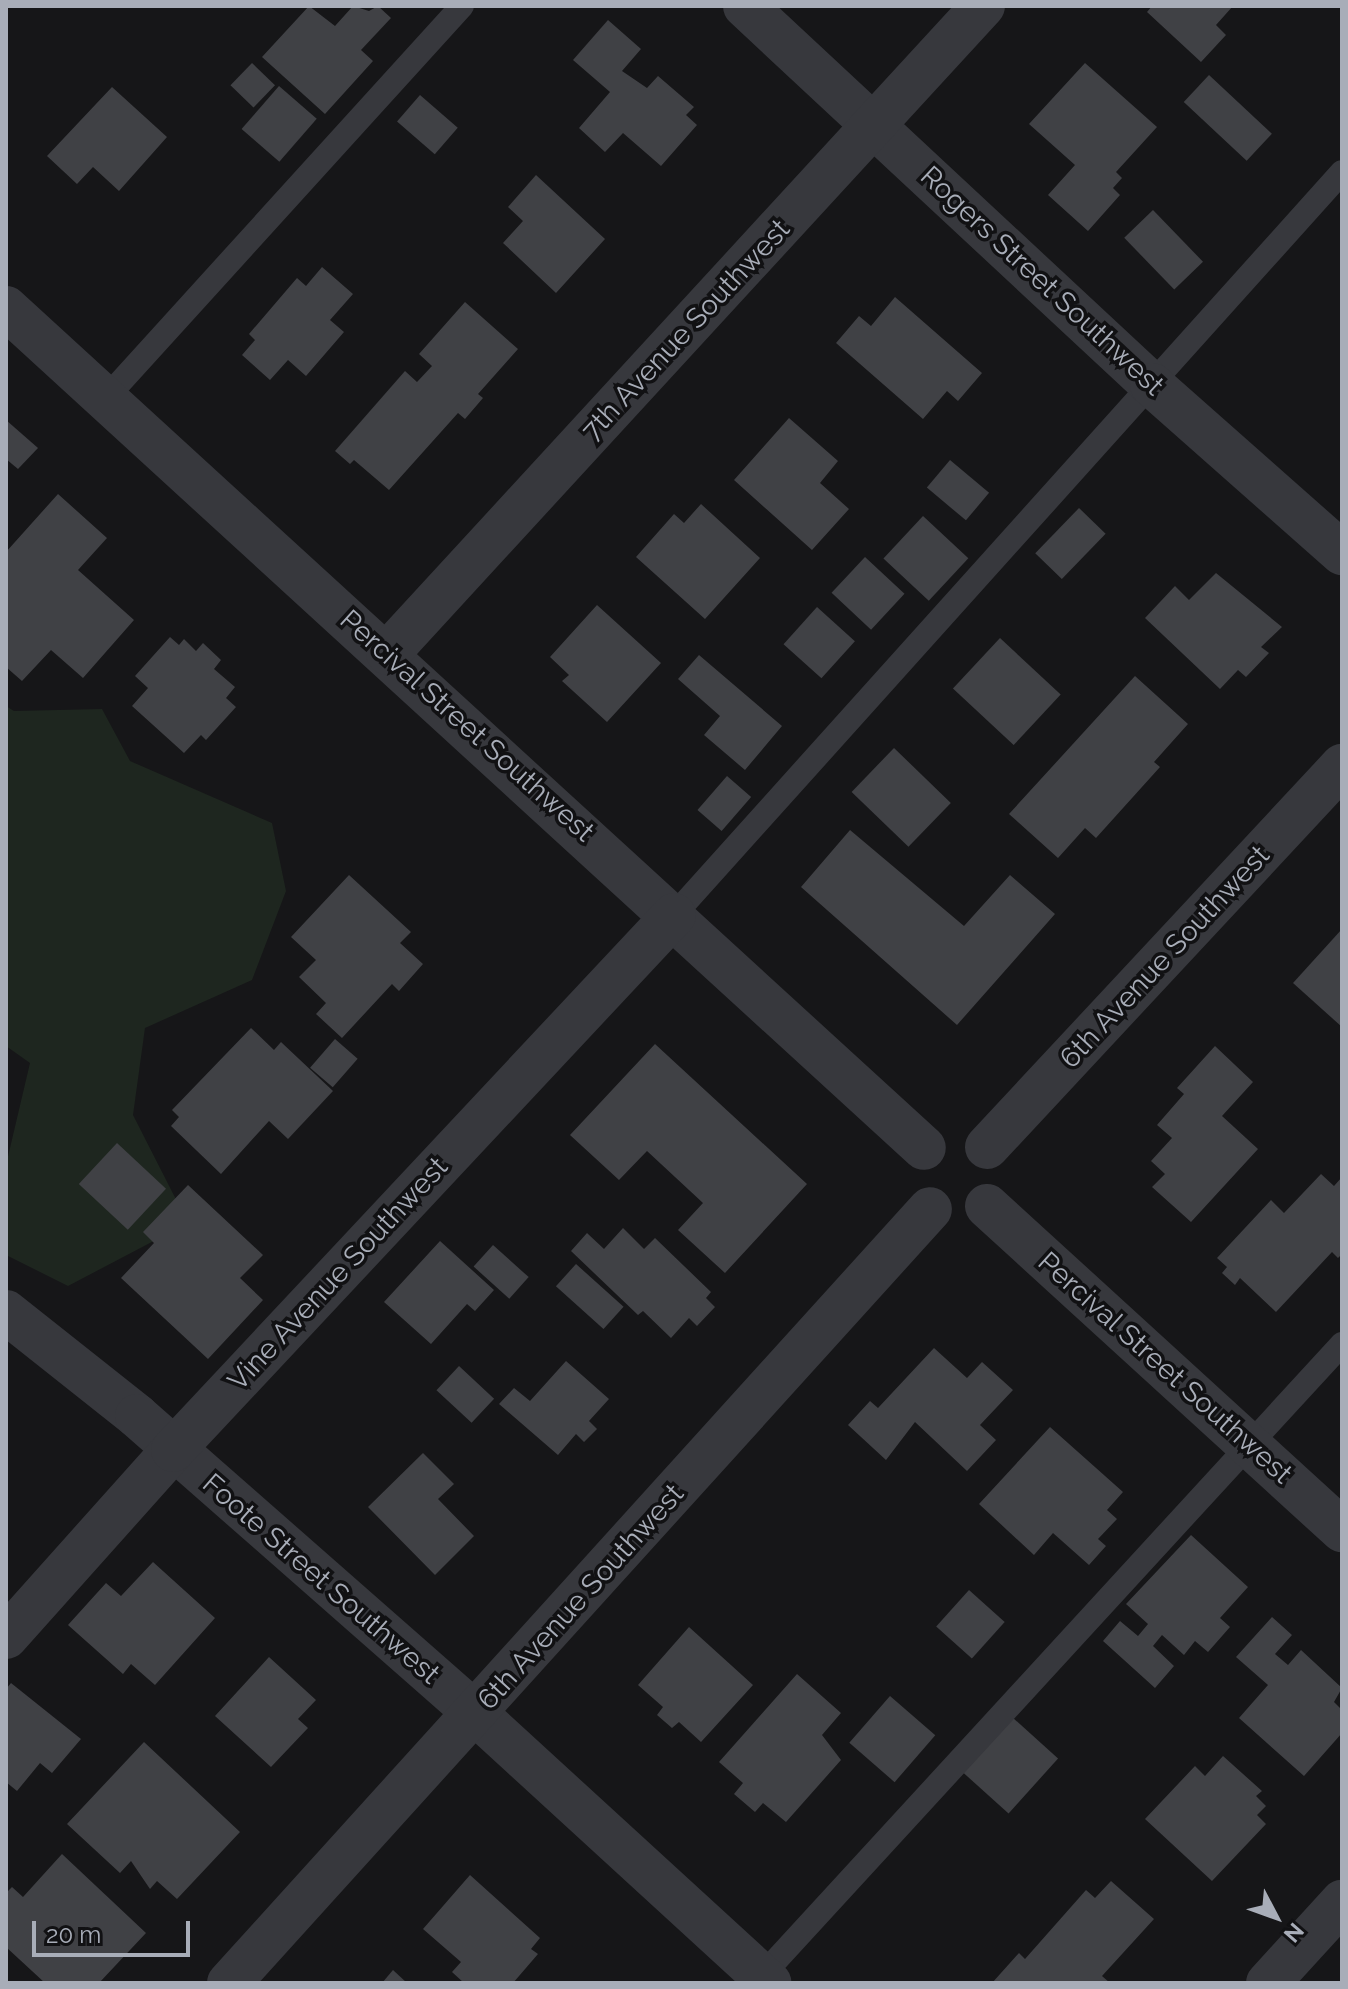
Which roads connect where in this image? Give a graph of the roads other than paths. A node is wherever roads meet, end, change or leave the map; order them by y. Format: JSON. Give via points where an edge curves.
{"nodes":[{"id":1,"x":462,"y":6,"type":"edge"},
{"id":2,"x":745,"y":6,"type":"edge"},
{"id":3,"x":983,"y":6,"type":"edge"},
{"id":4,"x":874,"y":125,"type":"junction"},
{"id":5,"x":1342,"y":172,"type":"edge"},
{"id":6,"x":6,"y":308,"type":"edge"},
{"id":7,"x":1152,"y":385,"type":"junction"},
{"id":8,"x":105,"y":399,"type":"junction"},
{"id":9,"x":1342,"y":553,"type":"edge"},
{"id":10,"x":388,"y":653,"type":"junction"},
{"id":11,"x":1342,"y":766,"type":"edge"},
{"id":12,"x":674,"y":915,"type":"junction"},
{"id":13,"x":987,"y":1147,"type":"junction"},
{"id":14,"x":924,"y":1148,"type":"junction"},
{"id":15,"x":987,"y":1206,"type":"junction"},
{"id":16,"x":930,"y":1209,"type":"junction"},
{"id":17,"x":6,"y":1312,"type":"edge"},
{"id":18,"x":1342,"y":1344,"type":"edge"},
{"id":19,"x":1250,"y":1444,"type":"junction"},
{"id":20,"x":173,"y":1450,"type":"junction"},
{"id":21,"x":1342,"y":1530,"type":"edge"},
{"id":22,"x":6,"y":1637,"type":"edge"},
{"id":23,"x":476,"y":1714,"type":"junction"},
{"id":24,"x":1342,"y":1902,"type":"edge"},
{"id":25,"x":762,"y":1981,"type":"edge"},
{"id":26,"x":229,"y":1983,"type":"edge"},
{"id":27,"x":1268,"y":1983,"type":"edge"}],
"edges":[{"from":1,"to":8,"type":"lane"},
{"from":2,"to":4,"type":"street","name":"Rogers Street Southwest"},
{"from":3,"to":4,"type":"street","name":"7th Avenue Southwest"},
{"from":4,"to":7,"type":"street","name":"Rogers Street Southwest"},
{"from":4,"to":10,"type":"street","name":"7th Avenue Southwest"},
{"from":5,"to":7,"type":"lane"},
{"from":6,"to":8,"type":"street","name":"Percival Street Southwest"},
{"from":7,"to":9,"type":"street","name":"Rogers Street Southwest"},
{"from":7,"to":12,"type":"lane"},
{"from":8,"to":10,"type":"street","name":"Percival Street Southwest"},
{"from":10,"to":12,"type":"street","name":"Percival Street Southwest"},
{"from":11,"to":13,"type":"street","name":"6th Avenue Southwest"},
{"from":12,"to":14,"type":"street","name":"Percival Street Southwest"},
{"from":12,"to":20,"type":"street","name":"Vine Avenue Southwest"},
{"from":13,"to":14,"type":"street","via":[[970,1135],[956,1134]]},
{"from":13,"to":15,"type":"street","via":[[999,1179]]},
{"from":14,"to":16,"type":"street","via":[[914,1178],[916,1191]]},
{"from":15,"to":16,"type":"street","via":[[961,1218]]},
{"from":15,"to":19,"type":"street","name":"Percival Street Southwest"},
{"from":16,"to":23,"type":"street","name":"6th Avenue Southwest"},
{"from":17,"to":20,"type":"street","name":"Foote Street Southwest"},
{"from":18,"to":19,"type":"lane"},
{"from":19,"to":21,"type":"street","name":"Percival Street Southwest"},
{"from":19,"to":25,"type":"lane"},
{"from":20,"to":22,"type":"street","name":"Vine Avenue Southwest"},
{"from":20,"to":23,"type":"street","name":"Foote Street Southwest"},
{"from":23,"to":25,"type":"street","name":"Foote Street Southwest"},
{"from":23,"to":26,"type":"street","name":"6th Avenue Southwest"},
{"from":24,"to":27,"type":"street"}]}
